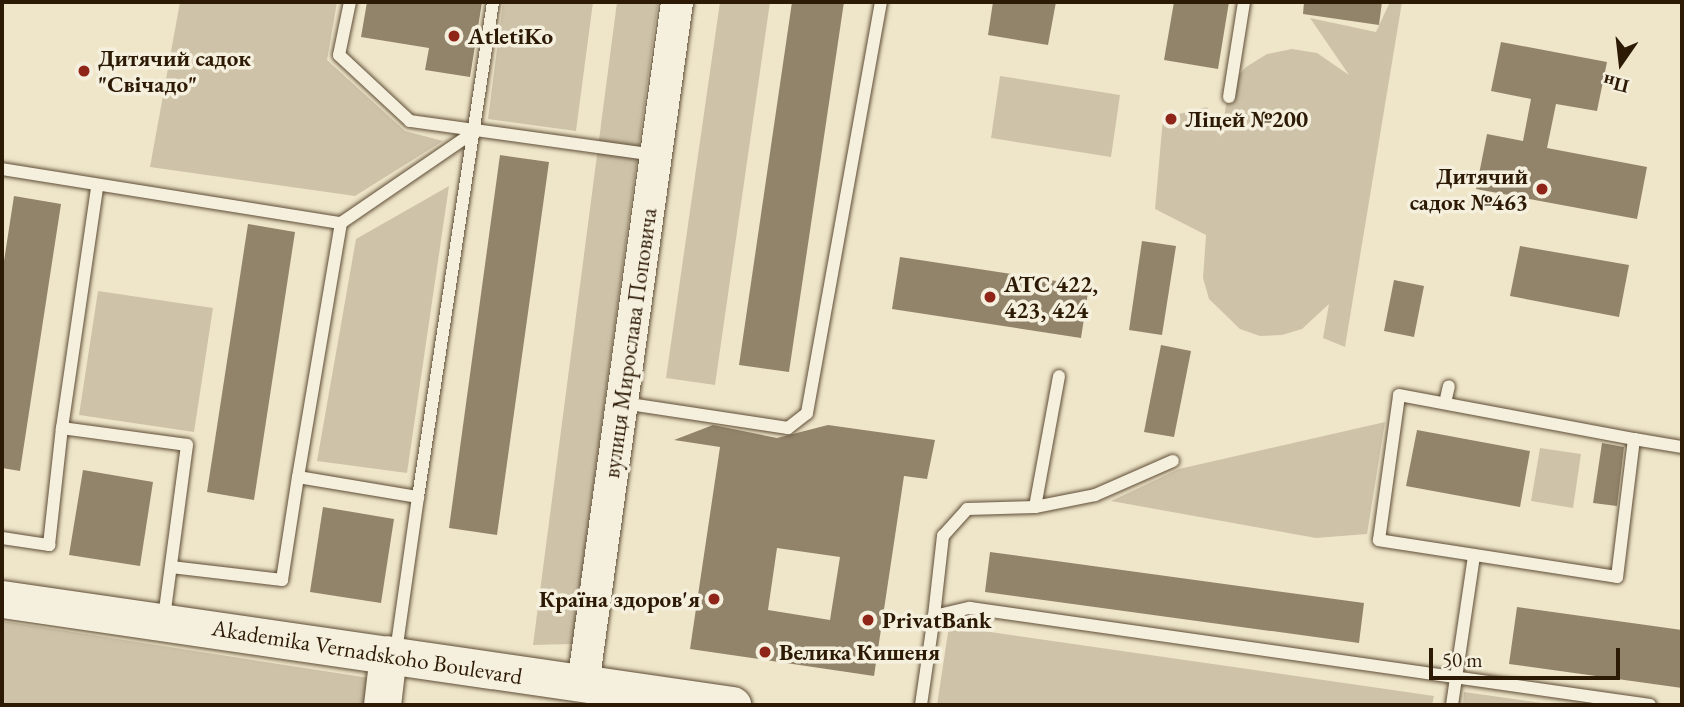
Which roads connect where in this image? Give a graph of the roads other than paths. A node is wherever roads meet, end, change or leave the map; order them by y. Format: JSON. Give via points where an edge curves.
{"nodes":[{"id":1,"x":350,"y":2,"type":"edge"},
{"id":2,"x":493,"y":2,"type":"edge"},
{"id":3,"x":677,"y":2,"type":"edge"},
{"id":4,"x":881,"y":2,"type":"edge"},
{"id":5,"x":1244,"y":2,"type":"edge"},
{"id":6,"x":1229,"y":97,"type":"dead end"},
{"id":7,"x":474,"y":132,"type":"junction"},
{"id":8,"x":656,"y":155,"type":"junction"},
{"id":9,"x":2,"y":169,"type":"edge"},
{"id":10,"x":97,"y":187,"type":"junction"},
{"id":11,"x":341,"y":223,"type":"junction"},
{"id":12,"x":1059,"y":376,"type":"dead end"},
{"id":13,"x":1449,"y":386,"type":"dead end"},
{"id":14,"x":622,"y":403,"type":"junction"},
{"id":15,"x":1445,"y":403,"type":"junction"},
{"id":16,"x":62,"y":428,"type":"junction"},
{"id":17,"x":1634,"y":439,"type":"junction"},
{"id":18,"x":1682,"y":447,"type":"edge"},
{"id":19,"x":1173,"y":461,"type":"dead end"},
{"id":20,"x":298,"y":477,"type":"junction"},
{"id":21,"x":418,"y":497,"type":"junction"},
{"id":22,"x":1035,"y":507,"type":"junction"},
{"id":23,"x":2,"y":538,"type":"edge"},
{"id":24,"x":1474,"y":556,"type":"junction"},
{"id":25,"x":171,"y":567,"type":"junction"},
{"id":26,"x":2,"y":599,"type":"edge"},
{"id":27,"x":934,"y":615,"type":"junction"},
{"id":28,"x":164,"y":622,"type":"junction"},
{"id":29,"x":392,"y":655,"type":"junction"},
{"id":30,"x":1456,"y":677,"type":"junction"},
{"id":31,"x":583,"y":685,"type":"junction"},
{"id":32,"x":382,"y":705,"type":"edge"},
{"id":33,"x":732,"y":705,"type":"edge"},
{"id":34,"x":921,"y":705,"type":"edge"},
{"id":35,"x":1452,"y":705,"type":"edge"},
{"id":36,"x":1650,"y":705,"type":"edge"}],
"edges":[{"from":1,"to":7,"type":"lane","via":[[339,55],[410,121]]},
{"from":2,"to":7,"type":"lane"},
{"from":3,"to":8,"type":"street","name":"вулиця Мирослава Поповича"},
{"from":4,"to":14,"type":"lane","via":[[807,413],[788,428]]},
{"from":5,"to":6,"type":"lane"},
{"from":7,"to":8,"type":"lane"},
{"from":7,"to":11,"type":"lane"},
{"from":7,"to":21,"type":"lane"},
{"from":8,"to":14,"type":"street","name":"вулиця Мирослава Поповича"},
{"from":9,"to":10,"type":"lane"},
{"from":10,"to":11,"type":"lane"},
{"from":10,"to":16,"type":"lane"},
{"from":11,"to":20,"type":"lane"},
{"from":12,"to":22,"type":"lane"},
{"from":13,"to":15,"type":"lane"},
{"from":14,"to":31,"type":"street","name":"вулиця Мирослава Поповича"},
{"from":15,"to":17,"type":"lane"},
{"from":15,"to":24,"type":"lane","via":[[1399,395],[1379,540]]},
{"from":16,"to":23,"type":"lane","via":[[49,545]]},
{"from":16,"to":25,"type":"lane","via":[[187,445]]},
{"from":17,"to":18,"type":"lane"},
{"from":17,"to":24,"type":"lane","via":[[1617,577]]},
{"from":19,"to":22,"type":"lane","via":[[1096,495]]},
{"from":20,"to":21,"type":"lane"},
{"from":20,"to":25,"type":"lane","via":[[282,580]]},
{"from":21,"to":29,"type":"lane"},
{"from":22,"to":27,"type":"lane","via":[[967,509],[943,536]]},
{"from":24,"to":30,"type":"lane"},
{"from":25,"to":28,"type":"lane"},
{"from":26,"to":28,"type":"main road","name":"Akademika Vernadskoho Boulevard"},
{"from":27,"to":30,"type":"lane","via":[[970,608]]},
{"from":27,"to":34,"type":"lane"},
{"from":28,"to":29,"type":"main road","name":"Akademika Vernadskoho Boulevard"},
{"from":29,"to":31,"type":"main road","name":"Akademika Vernadskoho Boulevard"},
{"from":29,"to":32,"type":"main road"},
{"from":30,"to":35,"type":"lane"},
{"from":30,"to":36,"type":"lane"},
{"from":31,"to":33,"type":"main road","name":"Akademika Vernadskoho Boulevard"}]}
